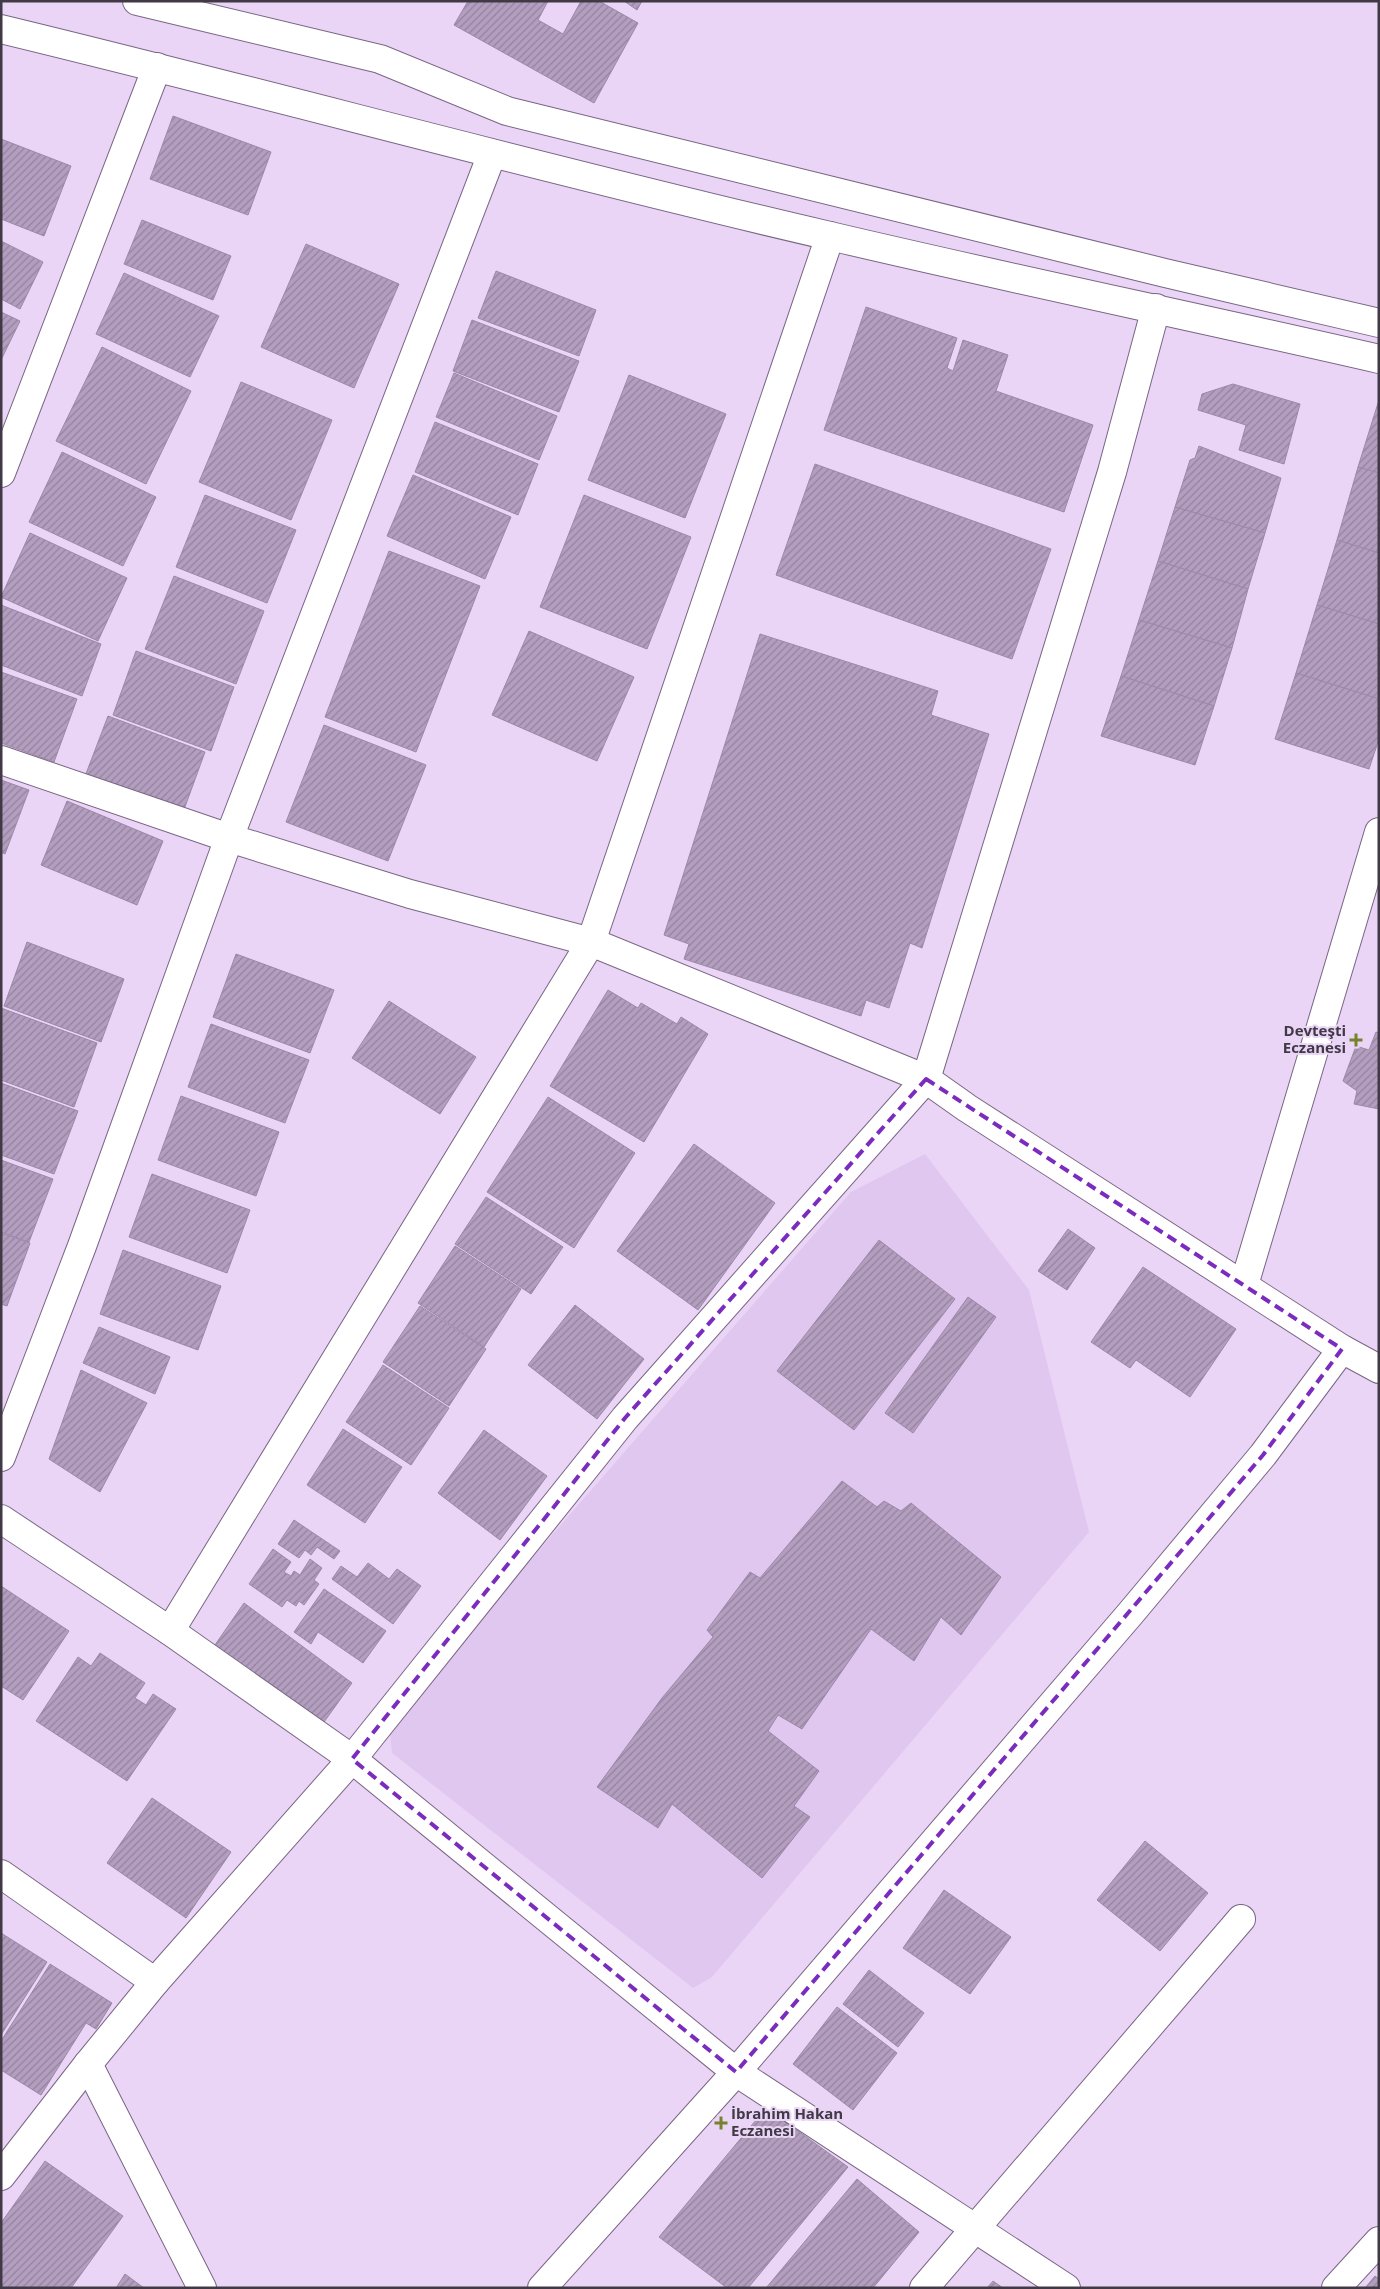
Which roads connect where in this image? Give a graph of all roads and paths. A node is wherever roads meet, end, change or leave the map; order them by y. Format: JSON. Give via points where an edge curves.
{"nodes":[{"id":1,"x":137,"y":1,"type":"edge"},
{"id":2,"x":1,"y":29,"type":"edge"},
{"id":3,"x":157,"y":67,"type":"junction"},
{"id":4,"x":492,"y":154,"type":"junction"},
{"id":5,"x":830,"y":236,"type":"junction"},
{"id":6,"x":1156,"y":308,"type":"junction"},
{"id":7,"x":1379,"y":323,"type":"edge"},
{"id":8,"x":1379,"y":359,"type":"edge"},
{"id":9,"x":1,"y":473,"type":"edge"},
{"id":10,"x":1,"y":760,"type":"edge"},
{"id":11,"x":1379,"y":832,"type":"edge"},
{"id":12,"x":229,"y":838,"type":"junction"},
{"id":13,"x":591,"y":942,"type":"junction"},
{"id":14,"x":926,"y":1079,"type":"junction"},
{"id":15,"x":1244,"y":1285,"type":"junction"},
{"id":16,"x":1342,"y":1349,"type":"junction"},
{"id":17,"x":1379,"y":1369,"type":"edge"},
{"id":18,"x":1,"y":1457,"type":"edge"},
{"id":19,"x":1,"y":1519,"type":"edge"},
{"id":20,"x":170,"y":1631,"type":"junction"},
{"id":21,"x":352,"y":1759,"type":"junction"},
{"id":22,"x":1,"y":1874,"type":"edge"},
{"id":23,"x":1241,"y":1920,"type":"dead end"},
{"id":24,"x":156,"y":1982,"type":"junction"},
{"id":25,"x":88,"y":2064,"type":"junction"},
{"id":26,"x":736,"y":2072,"type":"junction"},
{"id":27,"x":1,"y":2176,"type":"edge"},
{"id":28,"x":973,"y":2228,"type":"junction"},
{"id":29,"x":1374,"y":2254,"type":"edge"},
{"id":30,"x":202,"y":2288,"type":"edge"},
{"id":31,"x":542,"y":2288,"type":"edge"},
{"id":32,"x":924,"y":2288,"type":"edge"},
{"id":33,"x":1066,"y":2288,"type":"edge"},
{"id":34,"x":1336,"y":2288,"type":"edge"}],
"edges":[{"from":1,"to":7,"type":"street","via":[[380,59],[507,110]]},
{"from":2,"to":3,"type":"street"},
{"from":3,"to":4,"type":"street"},
{"from":3,"to":9,"type":"street"},
{"from":4,"to":5,"type":"street"},
{"from":4,"to":12,"type":"street"},
{"from":5,"to":6,"type":"street"},
{"from":5,"to":13,"type":"street"},
{"from":6,"to":8,"type":"street"},
{"from":6,"to":14,"type":"street","via":[[1112,472]]},
{"from":10,"to":12,"type":"street"},
{"from":11,"to":15,"type":"street"},
{"from":12,"to":13,"type":"street","via":[[410,894]]},
{"from":12,"to":18,"type":"street","via":[[82,1246]]},
{"from":13,"to":14,"type":"street"},
{"from":13,"to":20,"type":"street"},
{"from":14,"to":15,"type":"street"},
{"from":14,"to":21,"type":"street","via":[[625,1418]]},
{"from":15,"to":16,"type":"street"},
{"from":16,"to":17,"type":"street"},
{"from":16,"to":26,"type":"street","via":[[1263,1456]]},
{"from":19,"to":20,"type":"street"},
{"from":20,"to":21,"type":"street"},
{"from":21,"to":24,"type":"street"},
{"from":21,"to":26,"type":"street"},
{"from":22,"to":24,"type":"street"},
{"from":23,"to":28,"type":"street"},
{"from":24,"to":25,"type":"street"},
{"from":25,"to":27,"type":"street"},
{"from":25,"to":30,"type":"street"},
{"from":26,"to":28,"type":"street"},
{"from":26,"to":31,"type":"street"},
{"from":28,"to":32,"type":"street"},
{"from":28,"to":33,"type":"street"},
{"from":29,"to":34,"type":"street"}]}
